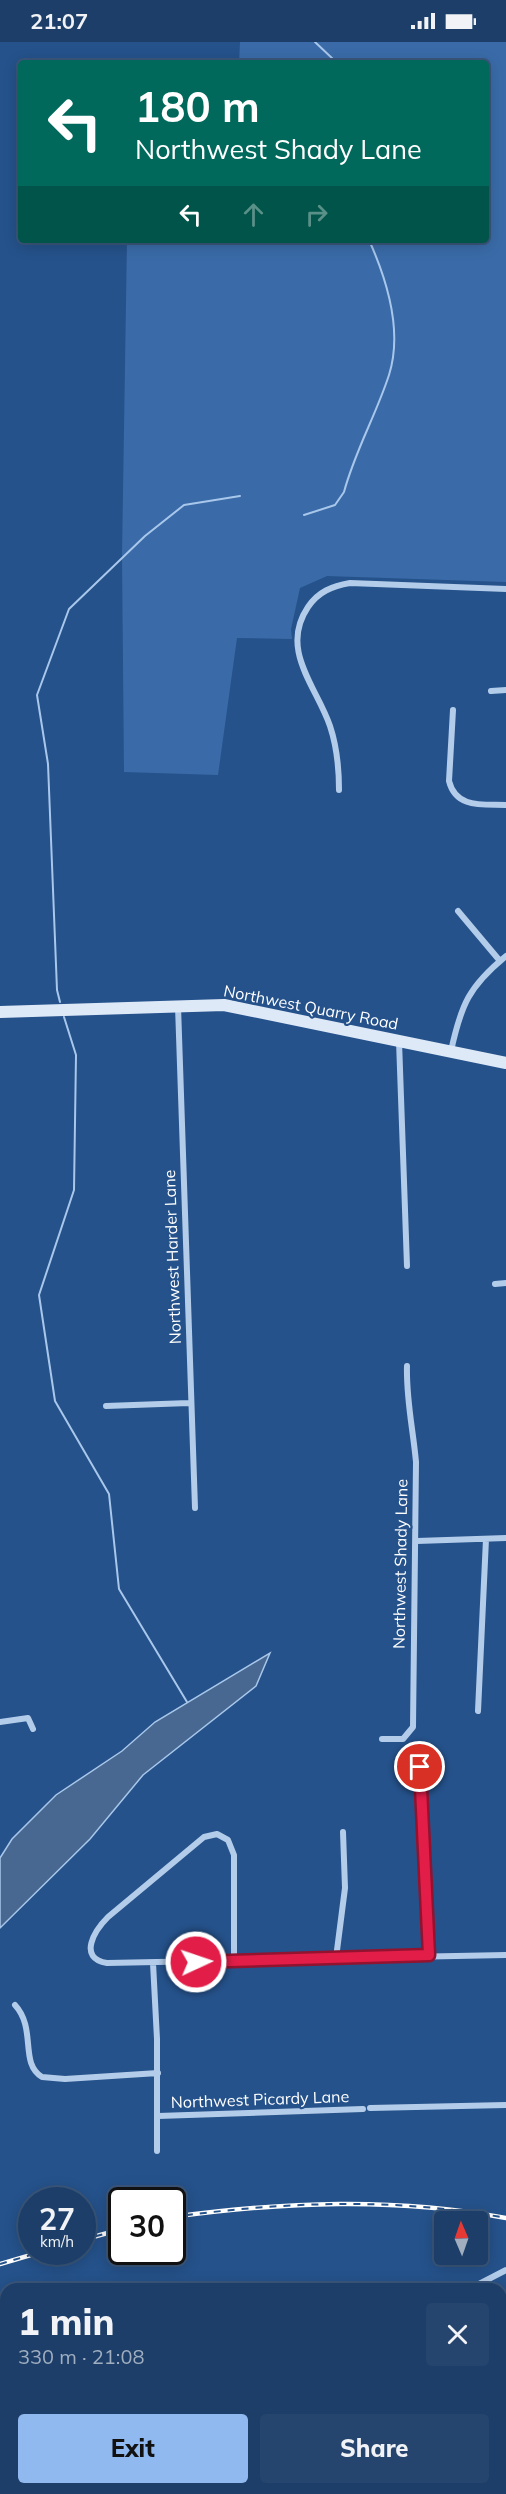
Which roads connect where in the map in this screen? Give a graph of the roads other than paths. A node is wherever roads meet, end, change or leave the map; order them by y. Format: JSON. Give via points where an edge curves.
{"nodes":[{"id":1,"x":506,"y":589,"type":"edge"},
{"id":2,"x":506,"y":690,"type":"edge"},
{"id":3,"x":491,"y":691,"type":"dead end"},
{"id":4,"x":453,"y":710,"type":"dead end"},
{"id":5,"x":339,"y":790,"type":"dead end"},
{"id":6,"x":506,"y":805,"type":"edge"},
{"id":7,"x":458,"y":911,"type":"dead end"},
{"id":8,"x":506,"y":956,"type":"edge"},
{"id":9,"x":500,"y":961,"type":"junction"},
{"id":10,"x":178,"y":1006,"type":"junction"},
{"id":11,"x":0,"y":1012,"type":"edge"},
{"id":12,"x":399,"y":1040,"type":"junction"},
{"id":13,"x":451,"y":1051,"type":"junction"},
{"id":14,"x":506,"y":1063,"type":"edge"},
{"id":15,"x":407,"y":1266,"type":"dead end"},
{"id":16,"x":506,"y":1283,"type":"edge"},
{"id":17,"x":495,"y":1284,"type":"dead end"},
{"id":18,"x":407,"y":1366,"type":"dead end"},
{"id":19,"x":189,"y":1402,"type":"junction"},
{"id":20,"x":106,"y":1406,"type":"dead end"},
{"id":21,"x":195,"y":1508,"type":"dead end"},
{"id":22,"x":506,"y":1538,"type":"edge"},
{"id":23,"x":486,"y":1539,"type":"junction"},
{"id":24,"x":417,"y":1541,"type":"junction"},
{"id":25,"x":478,"y":1711,"type":"dead end"},
{"id":26,"x":0,"y":1722,"type":"edge"},
{"id":27,"x":33,"y":1729,"type":"dead end"},
{"id":28,"x":382,"y":1738,"type":"dead end"},
{"id":29,"x":420,"y":1767,"type":"dead end"},
{"id":30,"x":343,"y":1833,"type":"dead end"},
{"id":31,"x":429,"y":1955,"type":"junction"},
{"id":32,"x":506,"y":1955,"type":"edge"},
{"id":33,"x":336,"y":1958,"type":"junction"},
{"id":34,"x":234,"y":1960,"type":"junction"},
{"id":35,"x":153,"y":1963,"type":"junction"},
{"id":36,"x":15,"y":2005,"type":"dead end"},
{"id":37,"x":158,"y":2073,"type":"junction"},
{"id":38,"x":506,"y":2105,"type":"edge"},
{"id":39,"x":158,"y":2116,"type":"junction"},
{"id":40,"x":157,"y":2151,"type":"dead end"},
{"id":41,"x":506,"y":2270,"type":"edge"},
{"id":42,"x":481,"y":2283,"type":"edge"}],
"edges":[{"from":1,"to":5,"type":"street","via":[[350,583],[330,587],[311,602],[299,624],[297,650],[332,730]]},
{"from":2,"to":3,"type":"street"},
{"from":4,"to":6,"type":"street","via":[[449,781],[452,790],[463,801]]},
{"from":7,"to":9,"type":"street"},
{"from":8,"to":9,"type":"street"},
{"from":9,"to":13,"type":"street","via":[[477,982],[465,1000]]},
{"from":10,"to":11,"type":"street","name":"Northwest Quarry Road"},
{"from":10,"to":12,"type":"street","name":"Northwest Quarry Road","via":[[249,1009]]},
{"from":10,"to":19,"type":"street","name":"Northwest Harder Lane"},
{"from":12,"to":13,"type":"street","name":"Northwest Quarry Road"},
{"from":12,"to":15,"type":"street"},
{"from":13,"to":14,"type":"street","name":"Northwest Quarry Road"},
{"from":16,"to":17,"type":"street"},
{"from":18,"to":24,"type":"street","name":"Northwest Shady Lane","via":[[406,1396],[416,1462]]},
{"from":19,"to":20,"type":"street"},
{"from":19,"to":21,"type":"street","name":"Northwest Harder Lane"},
{"from":22,"to":23,"type":"street"},
{"from":23,"to":24,"type":"street"},
{"from":23,"to":25,"type":"street"},
{"from":24,"to":28,"type":"street","name":"Northwest Shady Lane","via":[[413,1727],[403,1738]]},
{"from":26,"to":27,"type":"street","via":[[24,1717]]},
{"from":29,"to":31,"type":"street"},
{"from":30,"to":33,"type":"street","via":[[345,1888]]},
{"from":31,"to":32,"type":"street"},
{"from":31,"to":33,"type":"street"},
{"from":33,"to":34,"type":"street"},
{"from":34,"to":35,"type":"street"},
{"from":34,"to":35,"type":"street","via":[[234,1856],[228,1840],[216,1834],[198,1841],[108,1917],[92,1936],[91,1949],[100,1962]]},
{"from":35,"to":37,"type":"street"},
{"from":36,"to":37,"type":"street","via":[[26,2020],[31,2065],[42,2077]]},
{"from":37,"to":39,"type":"street"},
{"from":38,"to":39,"type":"street","name":"Northwest Picardy Lane"},
{"from":39,"to":40,"type":"street"},
{"from":41,"to":42,"type":"street"}]}
